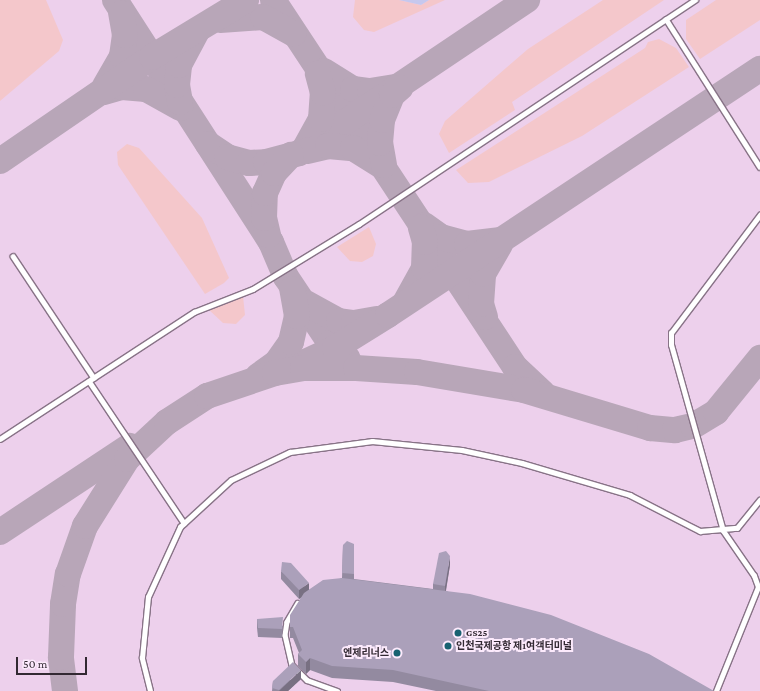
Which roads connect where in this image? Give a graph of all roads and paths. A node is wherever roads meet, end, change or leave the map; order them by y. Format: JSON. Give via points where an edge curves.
{"nodes":[{"id":1,"x":695,"y":0,"type":"edge"},
{"id":2,"x":666,"y":19,"type":"junction"},
{"id":3,"x":760,"y":167,"type":"edge"},
{"id":4,"x":760,"y":215,"type":"edge"},
{"id":5,"x":13,"y":256,"type":"dead end"},
{"id":6,"x":91,"y":379,"type":"junction"},
{"id":7,"x":0,"y":440,"type":"edge"},
{"id":8,"x":760,"y":500,"type":"edge"},
{"id":9,"x":184,"y":523,"type":"junction"},
{"id":10,"x":723,"y":531,"type":"junction"},
{"id":11,"x":303,"y":599,"type":"edge"},
{"id":12,"x":150,"y":691,"type":"edge"},
{"id":13,"x":337,"y":691,"type":"edge"},
{"id":14,"x":716,"y":691,"type":"edge"}],
"edges":[{"from":1,"to":2,"type":"lane"},
{"from":2,"to":3,"type":"lane"},
{"from":2,"to":6,"type":"lane","via":[[359,224],[243,294],[194,312]]},
{"from":4,"to":10,"type":"lane","via":[[671,333]]},
{"from":5,"to":6,"type":"lane"},
{"from":6,"to":7,"type":"lane"},
{"from":6,"to":9,"type":"lane"},
{"from":8,"to":10,"type":"lane","via":[[736,528]]},
{"from":9,"to":10,"type":"lane","via":[[219,490],[247,470],[305,448],[372,441],[462,450],[522,463],[630,495],[687,527],[700,531]]},
{"from":9,"to":12,"type":"lane","via":[[148,596],[142,658]]},
{"from":10,"to":14,"type":"lane","via":[[754,576],[758,587]]},
{"from":11,"to":13,"type":"lane","via":[[287,622],[286,649],[292,665],[307,680]]}]}
